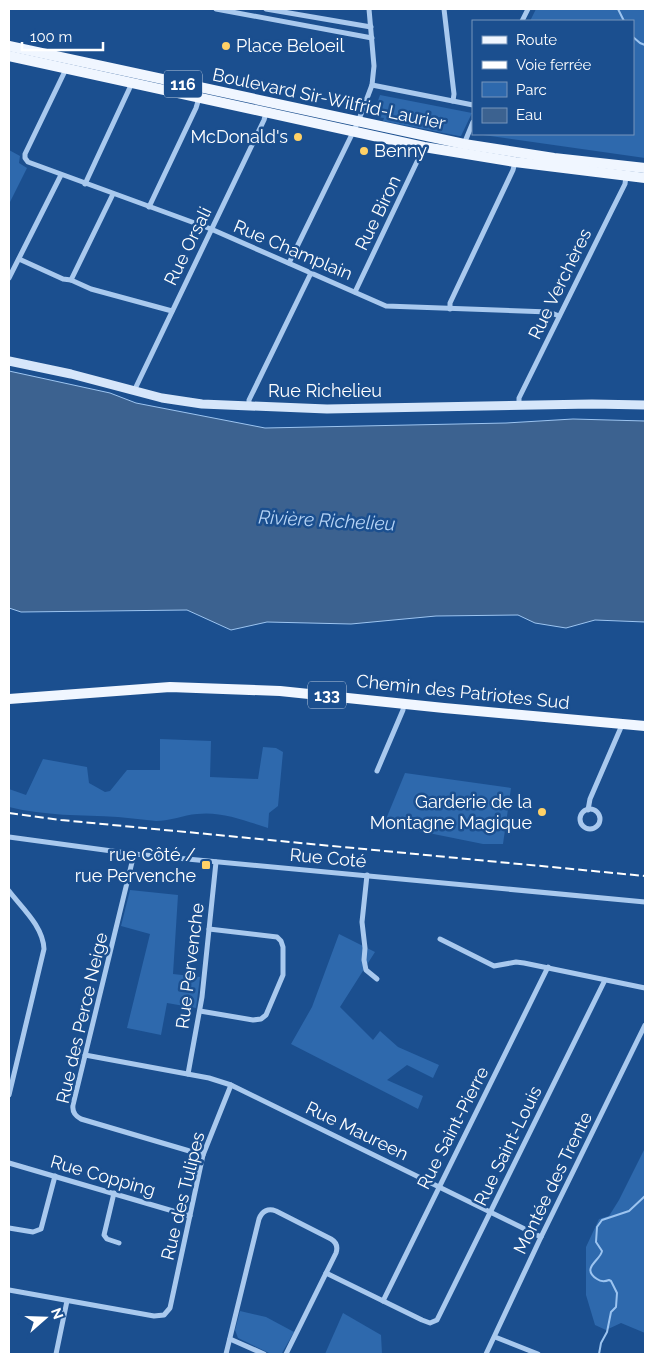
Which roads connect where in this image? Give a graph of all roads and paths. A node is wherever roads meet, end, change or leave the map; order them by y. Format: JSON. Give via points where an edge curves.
{"nodes":[{"id":1,"x":216,"y":9,"type":"edge"},
{"id":2,"x":266,"y":9,"type":"edge"},
{"id":3,"x":369,"y":9,"type":"edge"},
{"id":4,"x":444,"y":9,"type":"edge"},
{"id":5,"x":371,"y":27,"type":"junction"},
{"id":6,"x":372,"y":38,"type":"junction"},
{"id":7,"x":9,"y":46,"type":"edge"},
{"id":8,"x":9,"y":56,"type":"edge"},
{"id":9,"x":66,"y":69,"type":"junction"},
{"id":10,"x":132,"y":83,"type":"junction"},
{"id":11,"x":372,"y":85,"type":"junction"},
{"id":12,"x":199,"y":98,"type":"junction"},
{"id":13,"x":453,"y":101,"type":"junction"},
{"id":14,"x":472,"y":105,"type":"edge"},
{"id":15,"x":266,"y":113,"type":"junction"},
{"id":16,"x":472,"y":124,"type":"edge"},
{"id":17,"x":356,"y":126,"type":"junction"},
{"id":18,"x":464,"y":144,"type":"junction"},
{"id":19,"x":424,"y":147,"type":"junction"},
{"id":20,"x":515,"y":162,"type":"junction"},
{"id":21,"x":645,"y":168,"type":"edge"},
{"id":22,"x":61,"y":175,"type":"junction"},
{"id":23,"x":626,"y":176,"type":"junction"},
{"id":24,"x":645,"y":178,"type":"edge"},
{"id":25,"x":85,"y":184,"type":"junction"},
{"id":26,"x":113,"y":194,"type":"junction"},
{"id":27,"x":149,"y":207,"type":"junction"},
{"id":28,"x":211,"y":229,"type":"junction"},
{"id":29,"x":19,"y":259,"type":"junction"},
{"id":30,"x":289,"y":263,"type":"junction"},
{"id":31,"x":311,"y":273,"type":"junction"},
{"id":32,"x":9,"y":278,"type":"edge"},
{"id":33,"x":72,"y":280,"type":"junction"},
{"id":34,"x":355,"y":292,"type":"junction"},
{"id":35,"x":450,"y":309,"type":"junction"},
{"id":36,"x":172,"y":311,"type":"junction"},
{"id":37,"x":559,"y":316,"type":"junction"},
{"id":38,"x":9,"y":361,"type":"edge"},
{"id":39,"x":134,"y":391,"type":"junction"},
{"id":40,"x":519,"y":405,"type":"junction"},
{"id":41,"x":645,"y":405,"type":"edge"},
{"id":42,"x":249,"y":406,"type":"junction"},
{"id":43,"x":9,"y":699,"type":"edge"},
{"id":44,"x":404,"y":703,"type":"junction"},
{"id":45,"x":622,"y":724,"type":"junction"},
{"id":46,"x":645,"y":726,"type":"edge"},
{"id":47,"x":376,"y":771,"type":"dead end"},
{"id":48,"x":588,"y":810,"type":"dead end"},
{"id":49,"x":9,"y":837,"type":"edge"},
{"id":50,"x":134,"y":854,"type":"junction"},
{"id":51,"x":216,"y":862,"type":"junction"},
{"id":52,"x":366,"y":875,"type":"junction"},
{"id":53,"x":9,"y":891,"type":"edge"},
{"id":54,"x":645,"y":902,"type":"edge"},
{"id":55,"x":209,"y":929,"type":"junction"},
{"id":56,"x":440,"y":939,"type":"dead end"},
{"id":57,"x":548,"y":967,"type":"junction"},
{"id":58,"x":377,"y":980,"type":"dead end"},
{"id":59,"x":605,"y":980,"type":"junction"},
{"id":60,"x":645,"y":988,"type":"edge"},
{"id":61,"x":200,"y":1010,"type":"junction"},
{"id":62,"x":645,"y":1025,"type":"edge"},
{"id":63,"x":85,"y":1055,"type":"junction"},
{"id":64,"x":188,"y":1074,"type":"junction"},
{"id":65,"x":232,"y":1085,"type":"junction"},
{"id":66,"x":9,"y":1095,"type":"edge"},
{"id":67,"x":203,"y":1155,"type":"junction"},
{"id":68,"x":9,"y":1164,"type":"edge"},
{"id":69,"x":55,"y":1176,"type":"junction"},
{"id":70,"x":439,"y":1187,"type":"junction"},
{"id":71,"x":114,"y":1194,"type":"junction"},
{"id":72,"x":490,"y":1212,"type":"junction"},
{"id":73,"x":190,"y":1216,"type":"junction"},
{"id":74,"x":9,"y":1228,"type":"edge"},
{"id":75,"x":541,"y":1237,"type":"junction"},
{"id":76,"x":119,"y":1243,"type":"dead end"},
{"id":77,"x":326,"y":1273,"type":"junction"},
{"id":78,"x":9,"y":1290,"type":"edge"},
{"id":79,"x":67,"y":1301,"type":"junction"},
{"id":80,"x":382,"y":1301,"type":"junction"},
{"id":81,"x":495,"y":1337,"type":"junction"},
{"id":82,"x":230,"y":1339,"type":"junction"},
{"id":83,"x":56,"y":1354,"type":"edge"},
{"id":84,"x":226,"y":1354,"type":"edge"},
{"id":85,"x":264,"y":1354,"type":"edge"},
{"id":86,"x":286,"y":1354,"type":"edge"},
{"id":87,"x":486,"y":1354,"type":"edge"},
{"id":88,"x":538,"y":1354,"type":"edge"}],
"edges":[{"from":1,"to":6,"type":"street"},
{"from":2,"to":5,"type":"street"},
{"from":3,"to":5,"type":"street"},
{"from":4,"to":13,"type":"street"},
{"from":5,"to":6,"type":"street"},
{"from":6,"to":11,"type":"street"},
{"from":7,"to":17,"type":"main road","name":"Boulevard Sir-Wilfrid-Laurier","number":"116"},
{"from":8,"to":9,"type":"main road","name":"Boulevard Sir-Wilfrid-Laurier","number":"116"},
{"from":9,"to":10,"type":"main road","name":"Boulevard Sir-Wilfrid-Laurier","number":"116"},
{"from":9,"to":22,"type":"street","name":"Rue Champlain","via":[[25,154],[26,160]]},
{"from":10,"to":12,"type":"main road","name":"Boulevard Sir-Wilfrid-Laurier","number":"116"},
{"from":10,"to":25,"type":"street"},
{"from":11,"to":13,"type":"street"},
{"from":11,"to":17,"type":"street"},
{"from":12,"to":15,"type":"main road","name":"Boulevard Sir-Wilfrid-Laurier","number":"116"},
{"from":12,"to":27,"type":"street"},
{"from":13,"to":14,"type":"street"},
{"from":15,"to":17,"type":"main road","name":"Boulevard Sir-Wilfrid-Laurier","number":"116"},
{"from":15,"to":28,"type":"street","name":"Rue Orsali"},
{"from":16,"to":18,"type":"street"},
{"from":17,"to":18,"type":"main road","name":"Boulevard Sir-Wilfrid-Laurier","number":"116"},
{"from":17,"to":19,"type":"main road","name":"Boulevard Sir-Wilfrid-Laurier","number":"116"},
{"from":17,"to":30,"type":"street"},
{"from":18,"to":21,"type":"main road","name":"Boulevard Sir-Wilfrid-Laurier","number":"116"},
{"from":19,"to":20,"type":"main road","name":"Boulevard Sir-Wilfrid-Laurier","number":"116"},
{"from":19,"to":34,"type":"street","name":"Rue Biron"},
{"from":20,"to":23,"type":"main road","name":"Boulevard Sir-Wilfrid-Laurier","number":"116"},
{"from":20,"to":35,"type":"street","via":[[450,302]]},
{"from":22,"to":25,"type":"street","name":"Rue Champlain"},
{"from":22,"to":29,"type":"street"},
{"from":23,"to":24,"type":"main road","name":"Boulevard Sir-Wilfrid-Laurier","number":"116"},
{"from":23,"to":37,"type":"street","name":"Rue Verchères","via":[[625,184]]},
{"from":25,"to":26,"type":"street","name":"Rue Champlain"},
{"from":26,"to":27,"type":"street","name":"Rue Champlain"},
{"from":26,"to":33,"type":"street"},
{"from":27,"to":28,"type":"street","name":"Rue Champlain"},
{"from":28,"to":30,"type":"street","name":"Rue Champlain"},
{"from":28,"to":36,"type":"street","name":"Rue Orsali"},
{"from":29,"to":32,"type":"street"},
{"from":29,"to":33,"type":"street"},
{"from":30,"to":31,"type":"street","name":"Rue Champlain"},
{"from":31,"to":34,"type":"street","name":"Rue Champlain"},
{"from":31,"to":42,"type":"street","via":[[249,400]]},
{"from":33,"to":36,"type":"street","via":[[91,289]]},
{"from":34,"to":35,"type":"street","name":"Rue Champlain","via":[[391,307]]},
{"from":35,"to":37,"type":"street","name":"Rue Champlain","via":[[549,312]]},
{"from":36,"to":39,"type":"street","name":"Rue Orsali"},
{"from":37,"to":40,"type":"street","name":"Rue Verchères","via":[[519,398]]},
{"from":38,"to":39,"type":"main road","name":"Rue Richelieu"},
{"from":39,"to":42,"type":"main road","name":"Rue Richelieu","via":[[186,403]]},
{"from":40,"to":41,"type":"main road","name":"Rue Richelieu"},
{"from":40,"to":42,"type":"main road","name":"Rue Richelieu","via":[[337,409]]},
{"from":43,"to":44,"type":"main road","name":"Chemin des Patriotes Sud","number":"133","via":[[185,687],[295,691]]},
{"from":44,"to":45,"type":"main road","name":"Chemin des Patriotes Sud","number":"133"},
{"from":44,"to":47,"type":"street"},
{"from":45,"to":46,"type":"main road","name":"Chemin des Patriotes Sud","number":"133"},
{"from":45,"to":48,"type":"street"},
{"from":49,"to":50,"type":"street","name":"Rue Coté"},
{"from":50,"to":51,"type":"street","name":"Rue Coté"},
{"from":50,"to":63,"type":"street","name":"Rue des Perce Neige"},
{"from":51,"to":52,"type":"street","name":"Rue Coté"},
{"from":51,"to":55,"type":"street","name":"Rue Pervenche"},
{"from":52,"to":54,"type":"street","name":"Rue Coté"},
{"from":52,"to":58,"type":"street","via":[[364,960],[366,970]]},
{"from":53,"to":66,"type":"street","via":[[39,930],[44,949]]},
{"from":55,"to":61,"type":"street","name":"Rue Pervenche"},
{"from":55,"to":61,"type":"street","via":[[277,937],[282,945],[284,970],[267,1013],[261,1019]]},
{"from":56,"to":57,"type":"street","via":[[494,966],[516,962]]},
{"from":57,"to":59,"type":"street"},
{"from":57,"to":70,"type":"street","name":"Rue Saint-Pierre"},
{"from":59,"to":60,"type":"street"},
{"from":59,"to":72,"type":"street","name":"Rue Saint-Louis"},
{"from":61,"to":64,"type":"street","name":"Rue Pervenche"},
{"from":62,"to":75,"type":"street","name":"Montée des Trente"},
{"from":63,"to":64,"type":"street","name":"Rue Maureen"},
{"from":63,"to":67,"type":"street","name":"Rue des Perce Neige","via":[[73,1105],[76,1116]]},
{"from":64,"to":65,"type":"street","name":"Rue Maureen"},
{"from":65,"to":67,"type":"street","name":"Rue des Tulipes"},
{"from":65,"to":70,"type":"street","name":"Rue Maureen"},
{"from":67,"to":73,"type":"street","name":"Rue des Tulipes"},
{"from":68,"to":69,"type":"street","name":"Rue Copping"},
{"from":69,"to":71,"type":"street","name":"Rue Copping"},
{"from":69,"to":74,"type":"street","via":[[41,1229],[33,1232]]},
{"from":70,"to":72,"type":"street","name":"Rue Maureen"},
{"from":70,"to":80,"type":"street","name":"Rue Saint-Pierre"},
{"from":71,"to":73,"type":"street","name":"Rue Copping"},
{"from":71,"to":76,"type":"street","via":[[104,1235]]},
{"from":72,"to":75,"type":"street","name":"Rue Maureen"},
{"from":72,"to":80,"type":"street","name":"Rue Saint-Louis","via":[[437,1320],[424,1322]]},
{"from":73,"to":79,"type":"street","name":"Rue des Tulipes","via":[[166,1314],[144,1315]]},
{"from":75,"to":81,"type":"street","name":"Montée des Trente"},
{"from":77,"to":80,"type":"street"},
{"from":77,"to":82,"type":"street","via":[[337,1251],[334,1241],[275,1210],[265,1211],[259,1219]]},
{"from":77,"to":86,"type":"street"},
{"from":78,"to":79,"type":"street"},
{"from":79,"to":83,"type":"street"},
{"from":81,"to":87,"type":"street","name":"Montée des Trente"},
{"from":81,"to":88,"type":"street"},
{"from":82,"to":84,"type":"street"},
{"from":82,"to":85,"type":"street"}]}
